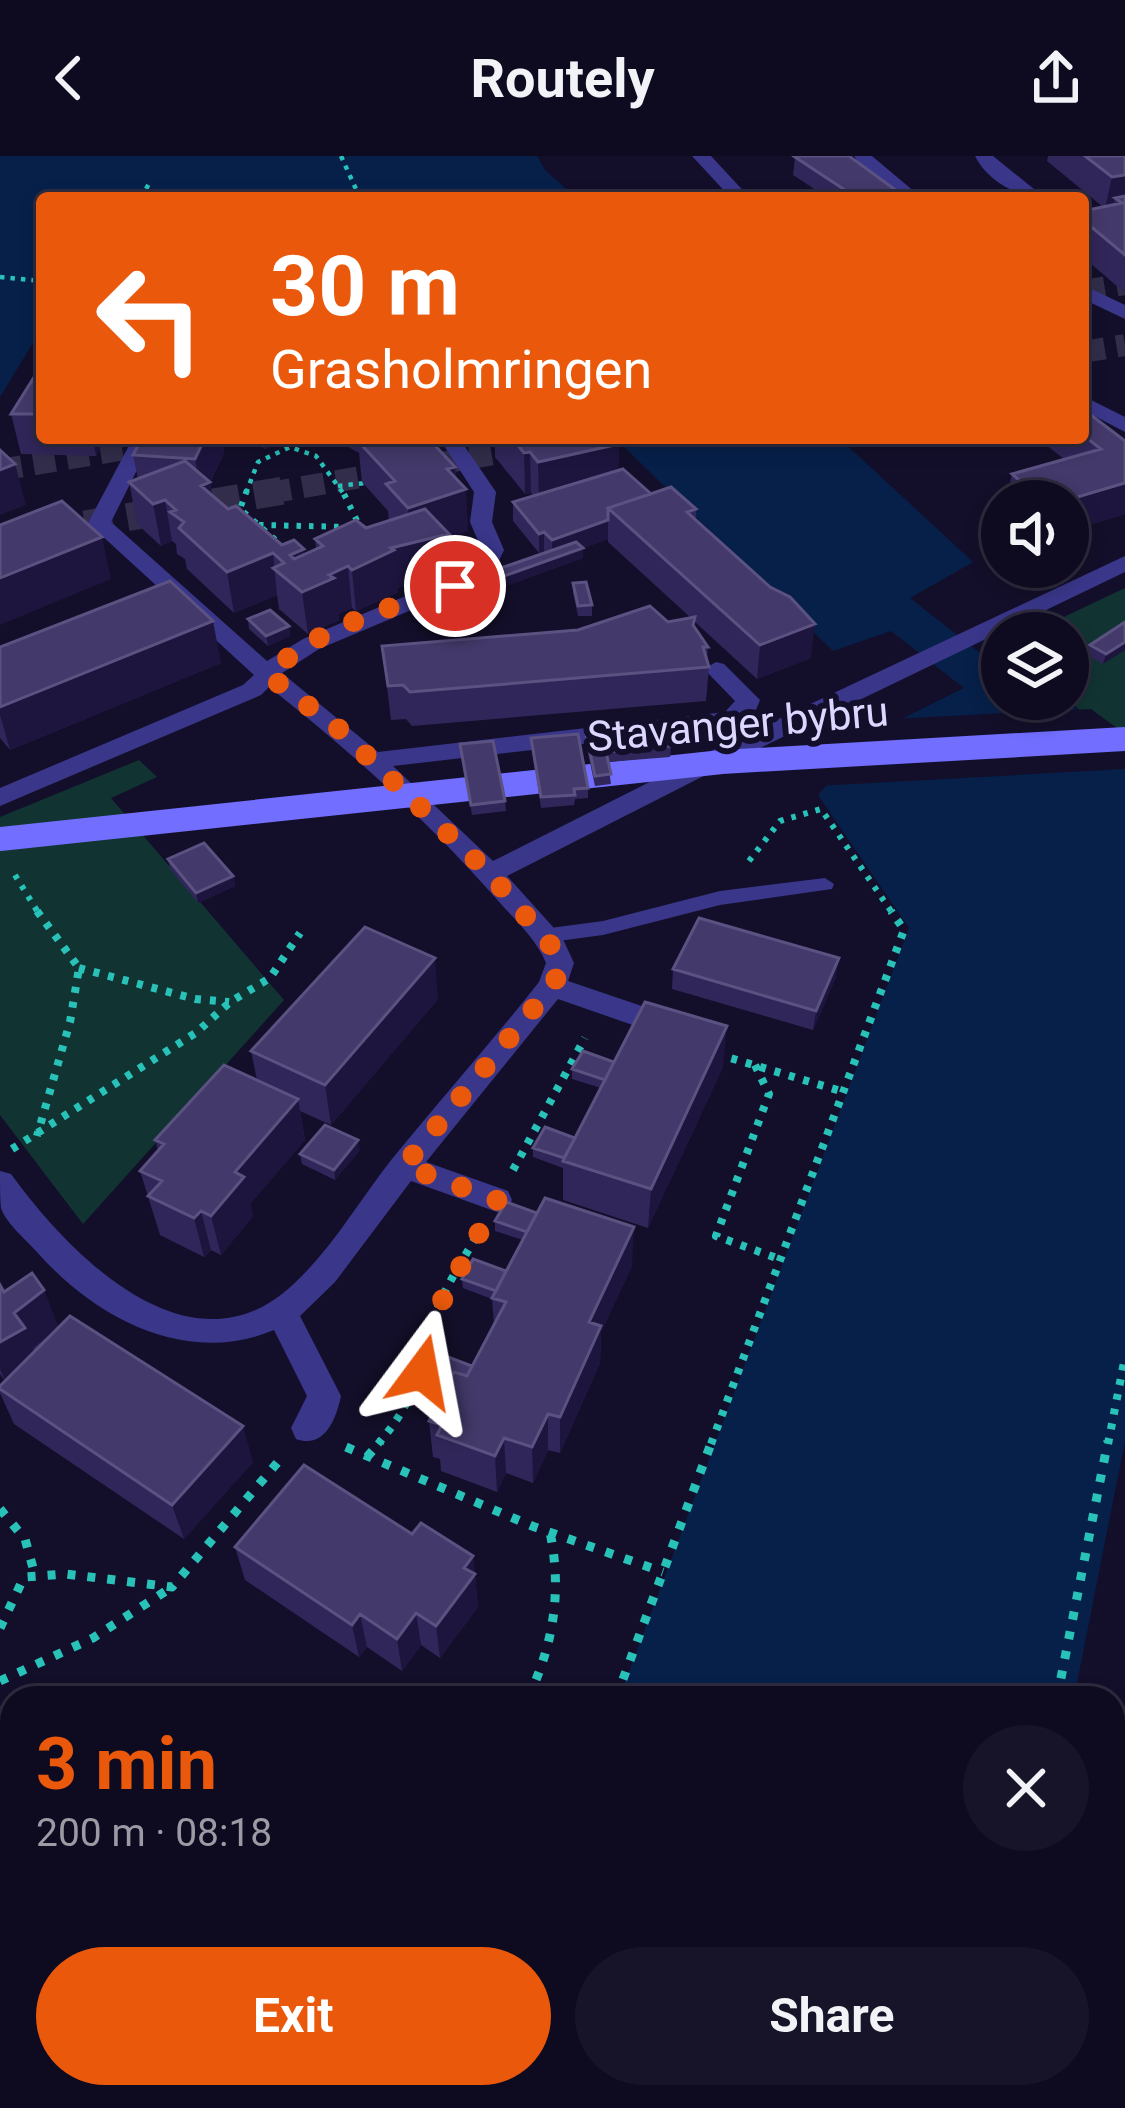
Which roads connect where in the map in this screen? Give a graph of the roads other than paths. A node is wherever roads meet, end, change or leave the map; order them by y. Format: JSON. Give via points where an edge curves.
{"nodes":[{"id":1,"x":701,"y":156,"type":"edge"},
{"id":2,"x":863,"y":156,"type":"edge"},
{"id":3,"x":984,"y":156,"type":"edge"},
{"id":4,"x":733,"y":192,"type":"edge"},
{"id":5,"x":905,"y":192,"type":"edge"},
{"id":6,"x":1027,"y":192,"type":"edge"},
{"id":7,"x":1089,"y":294,"type":"edge"},
{"id":8,"x":1125,"y":314,"type":"edge"},
{"id":9,"x":1089,"y":405,"type":"edge"},
{"id":10,"x":1125,"y":426,"type":"edge"},
{"id":11,"x":140,"y":444,"type":"edge"},
{"id":12,"x":452,"y":444,"type":"edge"},
{"id":13,"x":1125,"y":563,"type":"edge"},
{"id":14,"x":716,"y":669,"type":"dead end"},
{"id":15,"x":269,"y":676,"type":"junction"},
{"id":16,"x":1125,"y":739,"type":"edge"},
{"id":17,"x":369,"y":761,"type":"junction"},
{"id":18,"x":0,"y":798,"type":"edge"},
{"id":19,"x":0,"y":839,"type":"edge"},
{"id":20,"x":490,"y":874,"type":"junction"},
{"id":21,"x":825,"y":884,"type":"dead end"},
{"id":22,"x":543,"y":936,"type":"junction"},
{"id":23,"x":552,"y":986,"type":"junction"},
{"id":24,"x":670,"y":1027,"type":"edge"},
{"id":25,"x":404,"y":1166,"type":"junction"},
{"id":26,"x":0,"y":1183,"type":"edge"},
{"id":27,"x":497,"y":1200,"type":"road end"},
{"id":28,"x":281,"y":1312,"type":"junction"},
{"id":29,"x":308,"y":1428,"type":"road end"}],
"edges":[{"from":1,"to":4,"type":"street"},
{"from":2,"to":5,"type":"street"},
{"from":3,"to":6,"type":"street"},
{"from":7,"to":8,"type":"street"},
{"from":9,"to":10,"type":"street"},
{"from":11,"to":15,"type":"street","via":[[98,523]]},
{"from":12,"to":15,"type":"street","via":[[485,492],[481,522],[490,563],[470,579],[311,644]]},
{"from":13,"to":20,"type":"street"},
{"from":14,"to":17,"type":"street","via":[[748,700],[730,719]]},
{"from":15,"to":17,"type":"street"},
{"from":15,"to":18,"type":"street","via":[[253,690]]},
{"from":16,"to":19,"type":"main road","name":"Stavanger bybru","bridge":true,"via":[[702,764]]},
{"from":17,"to":20,"type":"street"},
{"from":20,"to":22,"type":"street"},
{"from":21,"to":22,"type":"lane"},
{"from":22,"to":23,"type":"street","via":[[560,963]]},
{"from":23,"to":24,"type":"street"},
{"from":23,"to":25,"type":"street"},
{"from":25,"to":27,"type":"street"},
{"from":25,"to":28,"type":"street","via":[[311,1286]]},
{"from":26,"to":28,"type":"street","via":[[70,1268],[145,1316],[213,1330]]},
{"from":28,"to":29,"type":"street","via":[[324,1396]]}]}
